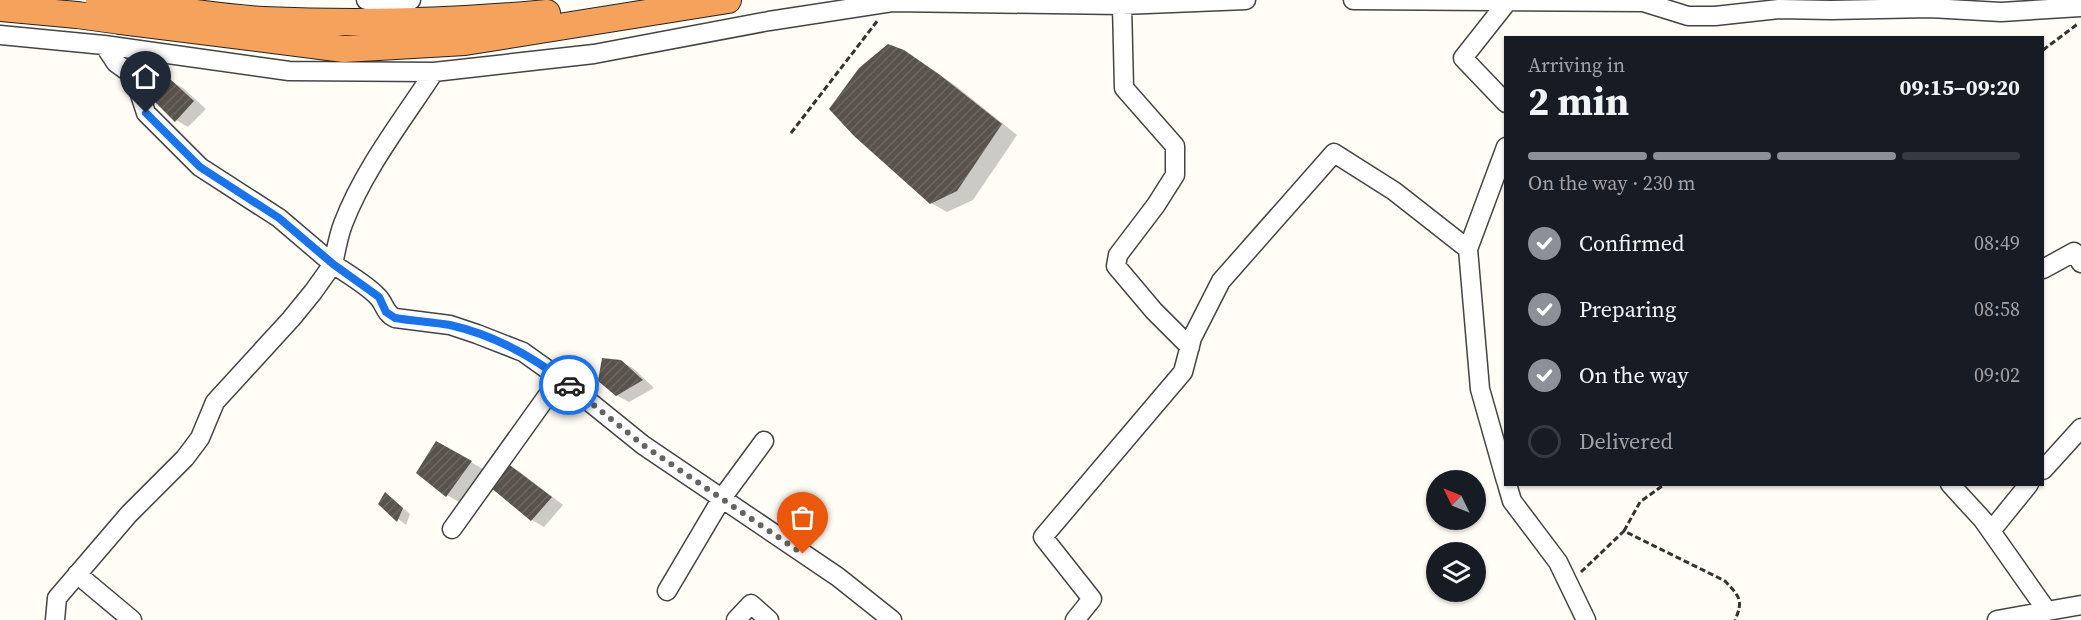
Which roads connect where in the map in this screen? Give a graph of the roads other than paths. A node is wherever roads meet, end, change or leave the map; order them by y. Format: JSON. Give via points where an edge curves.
{"nodes":[{"id":1,"x":366,"y":0,"type":"edge"},
{"id":2,"x":411,"y":0,"type":"edge"},
{"id":3,"x":636,"y":0,"type":"edge"},
{"id":4,"x":728,"y":0,"type":"edge"},
{"id":5,"x":1246,"y":0,"type":"edge"},
{"id":6,"x":1353,"y":0,"type":"edge"},
{"id":7,"x":1508,"y":1,"type":"edge"},
{"id":8,"x":1122,"y":5,"type":"junction"},
{"id":9,"x":2081,"y":7,"type":"edge"},
{"id":10,"x":0,"y":8,"type":"edge"},
{"id":11,"x":114,"y":8,"type":"edge"},
{"id":12,"x":0,"y":35,"type":"edge"},
{"id":13,"x":104,"y":45,"type":"junction"},
{"id":14,"x":434,"y":72,"type":"junction"},
{"id":15,"x":1504,"y":102,"type":"edge"},
{"id":16,"x":1504,"y":152,"type":"edge"},
{"id":17,"x":1468,"y":249,"type":"junction"},
{"id":18,"x":2081,"y":263,"type":"edge"},
{"id":19,"x":333,"y":264,"type":"junction"},
{"id":20,"x":2044,"y":268,"type":"edge"},
{"id":21,"x":1190,"y":347,"type":"junction"},
{"id":22,"x":560,"y":378,"type":"junction"},
{"id":23,"x":2081,"y":428,"type":"edge"},
{"id":24,"x":764,"y":441,"type":"dead end"},
{"id":25,"x":2044,"y":469,"type":"edge"},
{"id":26,"x":1504,"y":473,"type":"edge"},
{"id":27,"x":1508,"y":486,"type":"edge"},
{"id":28,"x":1952,"y":486,"type":"edge"},
{"id":29,"x":2027,"y":486,"type":"edge"},
{"id":30,"x":722,"y":498,"type":"junction"},
{"id":31,"x":452,"y":529,"type":"dead end"},
{"id":32,"x":1990,"y":531,"type":"junction"},
{"id":33,"x":77,"y":574,"type":"junction"},
{"id":34,"x":667,"y":591,"type":"dead end"},
{"id":35,"x":2081,"y":606,"type":"edge"},
{"id":36,"x":2048,"y":611,"type":"junction"},
{"id":37,"x":55,"y":620,"type":"edge"},
{"id":38,"x":132,"y":620,"type":"edge"},
{"id":39,"x":736,"y":620,"type":"edge"},
{"id":40,"x":769,"y":620,"type":"edge"},
{"id":41,"x":892,"y":620,"type":"edge"},
{"id":42,"x":1075,"y":620,"type":"edge"},
{"id":43,"x":1586,"y":620,"type":"edge"},
{"id":44,"x":1997,"y":620,"type":"edge"}],
"edges":[{"from":1,"to":2,"type":"street"},
{"from":3,"to":11,"type":"highway","via":[[498,18],[380,23],[261,20]]},
{"from":4,"to":11,"type":"highway","via":[[465,42],[344,49]]},
{"from":5,"to":8,"type":"street"},
{"from":6,"to":7,"type":"street"},
{"from":7,"to":9,"type":"street","via":[[1643,2],[1688,16],[1779,9],[1930,8],[2001,12]]},
{"from":7,"to":15,"type":"street","via":[[1463,58]]},
{"from":8,"to":14,"type":"street","via":[[892,2],[594,54]]},
{"from":8,"to":21,"type":"street","via":[[1124,88],[1175,146],[1175,175],[1118,255],[1116,266]]},
{"from":10,"to":11,"type":"highway","bridge":true,"via":[[77,15]]},
{"from":12,"to":13,"type":"street"},
{"from":13,"to":14,"type":"street","via":[[289,71]]},
{"from":13,"to":19,"type":"street","via":[[116,63],[134,76],[146,113],[200,167],[279,218]]},
{"from":14,"to":19,"type":"street","via":[[355,197],[342,226]]},
{"from":16,"to":17,"type":"street"},
{"from":17,"to":21,"type":"street","via":[[1394,192],[1334,153],[1221,281]]},
{"from":17,"to":26,"type":"street","via":[[1480,389]]},
{"from":18,"to":20,"type":"street","via":[[2074,252]]},
{"from":19,"to":22,"type":"street","via":[[379,297],[390,315],[450,325],[498,342],[523,352]]},
{"from":19,"to":33,"type":"street","via":[[291,319],[216,402],[200,438],[185,458]]},
{"from":21,"to":42,"type":"street","via":[[1183,372],[1043,537],[1092,599]]},
{"from":22,"to":30,"type":"street","via":[[643,445]]},
{"from":22,"to":31,"type":"street"},
{"from":23,"to":25,"type":"street"},
{"from":24,"to":30,"type":"street"},
{"from":27,"to":43,"type":"street","via":[[1512,501],[1558,562]]},
{"from":28,"to":32,"type":"street"},
{"from":29,"to":32,"type":"street"},
{"from":30,"to":34,"type":"street"},
{"from":30,"to":41,"type":"street","via":[[838,577]]},
{"from":32,"to":36,"type":"street"},
{"from":33,"to":37,"type":"street","via":[[57,598]]},
{"from":33,"to":38,"type":"street"},
{"from":35,"to":36,"type":"street"},
{"from":36,"to":44,"type":"street"},
{"from":39,"to":40,"type":"street","via":[[751,604]]}]}
